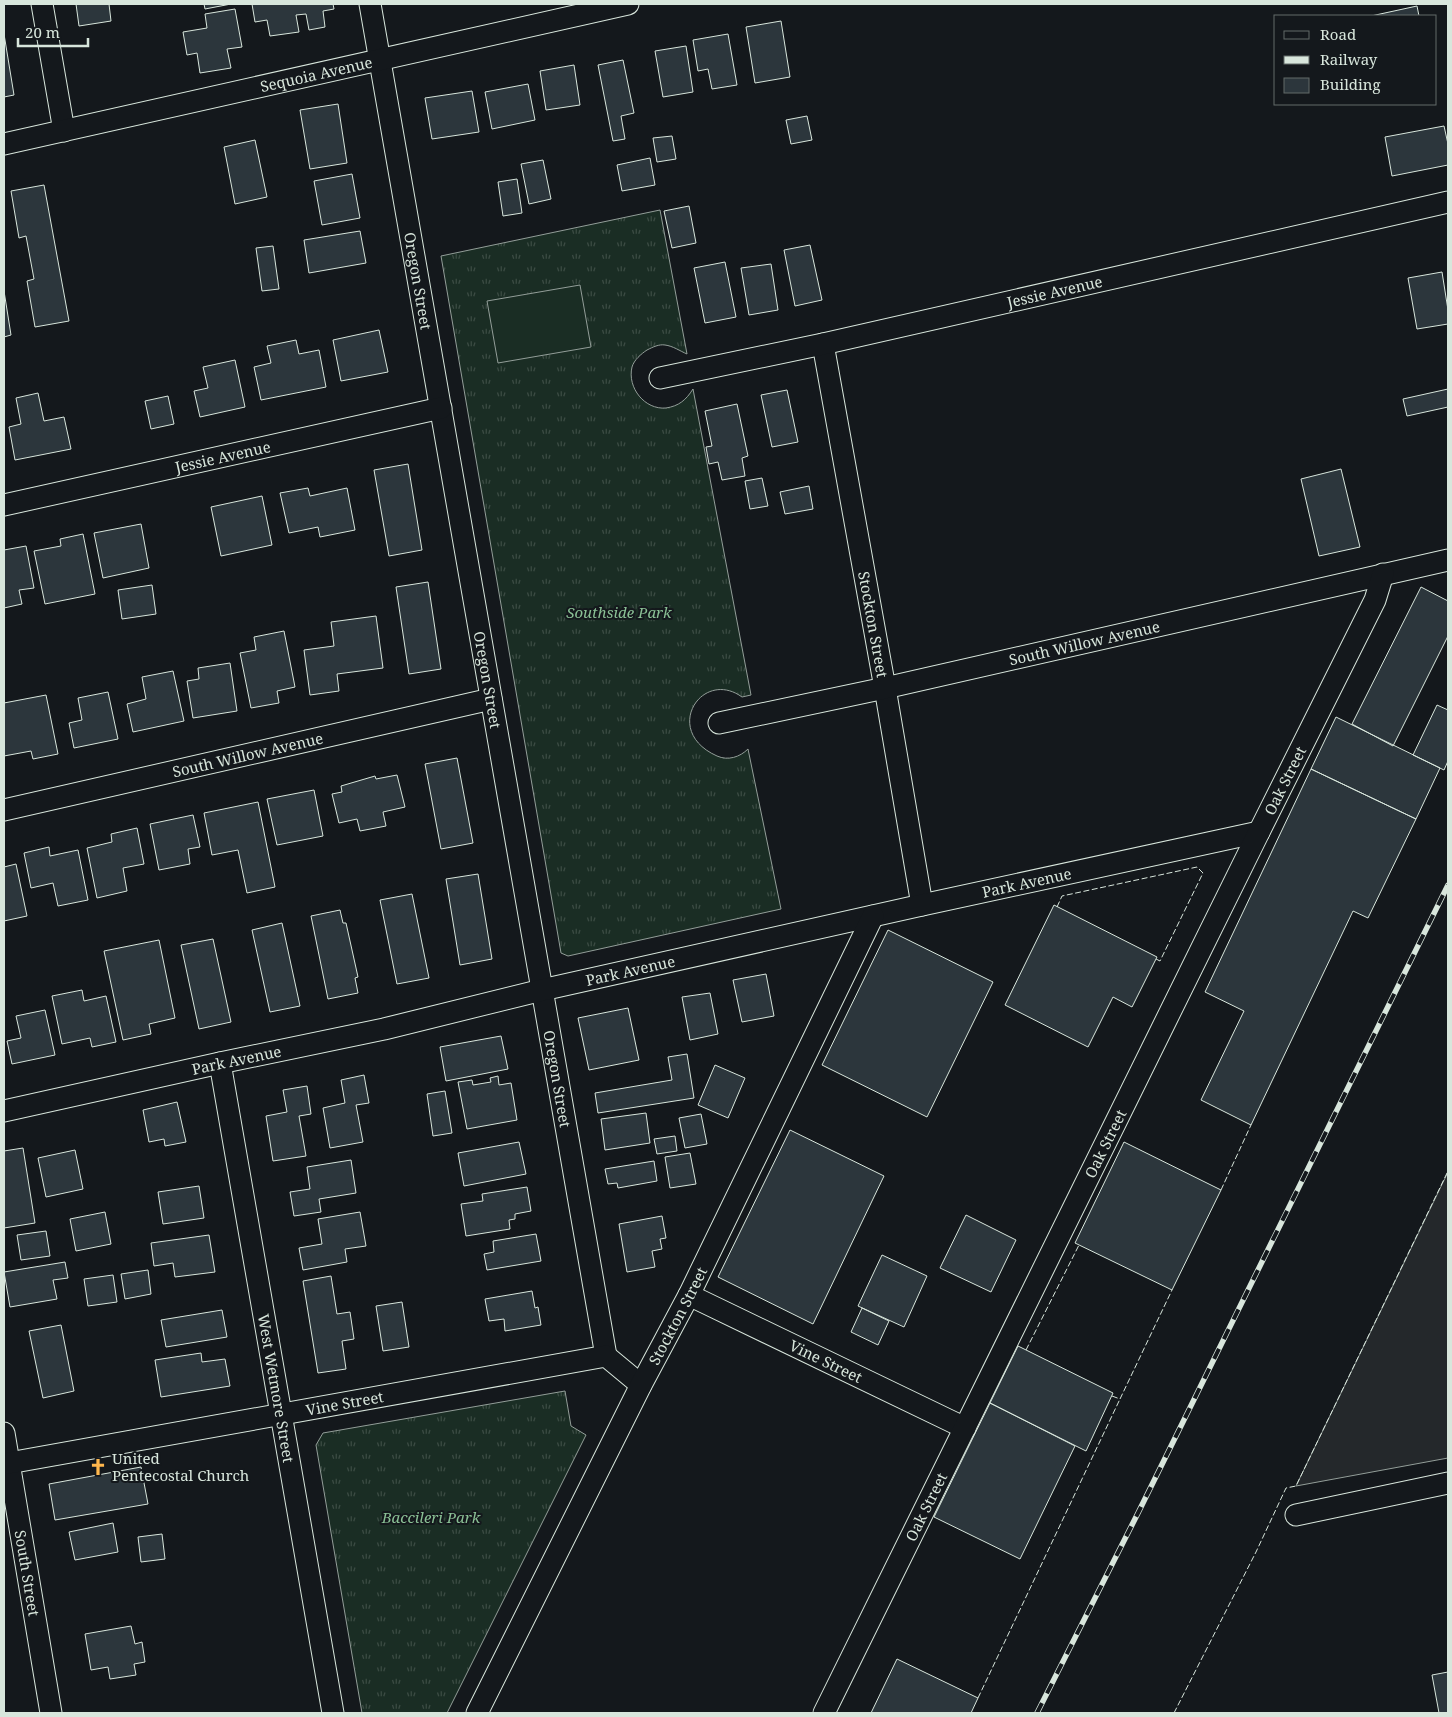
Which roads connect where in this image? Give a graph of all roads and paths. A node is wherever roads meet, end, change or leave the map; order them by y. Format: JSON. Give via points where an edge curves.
{"nodes":[{"id":1,"x":42,"y":4,"type":"edge"},
{"id":2,"x":370,"y":4,"type":"edge"},
{"id":3,"x":628,"y":4,"type":"edge"},
{"id":4,"x":380,"y":60,"type":"junction"},
{"id":5,"x":64,"y":130,"type":"junction"},
{"id":6,"x":4,"y":144,"type":"edge"},
{"id":7,"x":1448,"y":202,"type":"edge"},
{"id":8,"x":823,"y":344,"type":"junction"},
{"id":9,"x":660,"y":378,"type":"dead end"},
{"id":10,"x":440,"y":408,"type":"junction"},
{"id":11,"x":4,"y":505,"type":"edge"},
{"id":12,"x":1448,"y":560,"type":"edge"},
{"id":13,"x":1383,"y":574,"type":"junction"},
{"id":14,"x":885,"y":688,"type":"junction"},
{"id":15,"x":491,"y":699,"type":"junction"},
{"id":16,"x":720,"y":723,"type":"dead end"},
{"id":17,"x":4,"y":810,"type":"edge"},
{"id":18,"x":1259,"y":832,"type":"junction"},
{"id":19,"x":922,"y":905,"type":"junction"},
{"id":20,"x":873,"y":916,"type":"junction"},
{"id":21,"x":542,"y":990,"type":"junction"},
{"id":22,"x":220,"y":1062,"type":"junction"},
{"id":23,"x":4,"y":1111,"type":"edge"},
{"id":24,"x":689,"y":1294,"type":"junction"},
{"id":25,"x":606,"y":1356,"type":"junction"},
{"id":26,"x":641,"y":1385,"type":"junction"},
{"id":27,"x":280,"y":1414,"type":"junction"},
{"id":28,"x":964,"y":1428,"type":"junction"},
{"id":29,"x":4,"y":1433,"type":"edge"},
{"id":30,"x":9,"y":1463,"type":"junction"},
{"id":31,"x":1448,"y":1483,"type":"edge"},
{"id":32,"x":1296,"y":1515,"type":"dead end"},
{"id":33,"x":51,"y":1713,"type":"edge"},
{"id":34,"x":332,"y":1713,"type":"edge"},
{"id":35,"x":477,"y":1713,"type":"edge"},
{"id":36,"x":824,"y":1713,"type":"edge"}],
"edges":[{"from":1,"to":5,"type":"street"},
{"from":2,"to":4,"type":"street","name":"Oregon Street"},
{"from":3,"to":4,"type":"street","name":"Sequoia Avenue"},
{"from":4,"to":5,"type":"street","name":"Sequoia Avenue"},
{"from":4,"to":10,"type":"street","name":"Oregon Street"},
{"from":5,"to":6,"type":"street","name":"Sequoia Avenue"},
{"from":7,"to":8,"type":"street","name":"Jessie Avenue"},
{"from":8,"to":9,"type":"street","name":"Jessie Avenue"},
{"from":8,"to":14,"type":"street","name":"Stockton Street"},
{"from":10,"to":11,"type":"street","name":"Jessie Avenue"},
{"from":10,"to":15,"type":"street","name":"Oregon Street"},
{"from":12,"to":13,"type":"street","name":"South Willow Avenue"},
{"from":13,"to":14,"type":"street","name":"South Willow Avenue"},
{"from":13,"to":18,"type":"street","name":"Oak Street","via":[[1375,600]]},
{"from":14,"to":16,"type":"street","name":"South Willow Avenue"},
{"from":14,"to":19,"type":"street","name":"Stockton Street"},
{"from":15,"to":17,"type":"street","name":"South Willow Avenue"},
{"from":15,"to":21,"type":"street","name":"Oregon Street"},
{"from":18,"to":19,"type":"street","name":"Park Avenue"},
{"from":18,"to":28,"type":"street","name":"Oak Street"},
{"from":19,"to":20,"type":"street","name":"Park Avenue"},
{"from":20,"to":21,"type":"street","name":"Park Avenue"},
{"from":20,"to":24,"type":"street","name":"Stockton Street"},
{"from":21,"to":22,"type":"street","name":"Park Avenue","via":[[384,1029]]},
{"from":21,"to":25,"type":"street","name":"Oregon Street"},
{"from":22,"to":23,"type":"street","name":"Park Avenue"},
{"from":22,"to":27,"type":"street","name":"West Wetmore Street"},
{"from":24,"to":26,"type":"street","name":"Stockton Street"},
{"from":24,"to":28,"type":"street","name":"Vine Street"},
{"from":25,"to":26,"type":"street"},
{"from":25,"to":27,"type":"street","name":"Vine Street"},
{"from":26,"to":35,"type":"street","name":"Stockton Street"},
{"from":27,"to":30,"type":"street","name":"Vine Street"},
{"from":27,"to":34,"type":"street","name":"West Wetmore Street"},
{"from":28,"to":36,"type":"street","name":"Oak Street"},
{"from":29,"to":30,"type":"street","name":"South Street"},
{"from":30,"to":33,"type":"street","name":"South Street"},
{"from":31,"to":32,"type":"street"}]}
